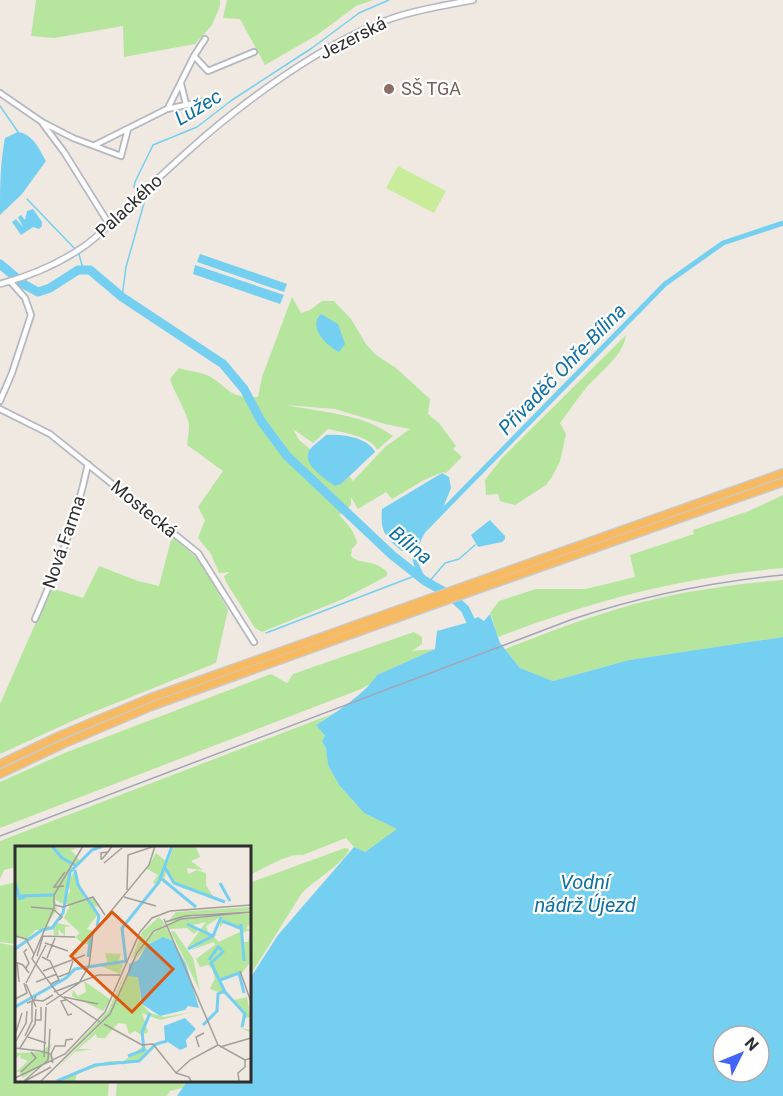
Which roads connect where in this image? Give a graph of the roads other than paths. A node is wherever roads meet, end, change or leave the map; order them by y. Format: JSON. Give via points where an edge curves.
{"nodes":[{"id":1,"x":473,"y":0,"type":"edge"},
{"id":2,"x":205,"y":39,"type":"dead end"},
{"id":3,"x":254,"y":52,"type":"dead end"},
{"id":4,"x":194,"y":56,"type":"junction"},
{"id":5,"x":182,"y":84,"type":"junction"},
{"id":6,"x":0,"y":93,"type":"edge"},
{"id":7,"x":205,"y":101,"type":"dead end"},
{"id":8,"x":186,"y":104,"type":"junction"},
{"id":9,"x":245,"y":106,"type":"joint"},
{"id":10,"x":167,"y":109,"type":"junction"},
{"id":11,"x":42,"y":122,"type":"junction"},
{"id":12,"x":128,"y":129,"type":"junction"},
{"id":13,"x":73,"y":138,"type":"junction"},
{"id":14,"x":95,"y":145,"type":"junction"},
{"id":15,"x":60,"y":146,"type":"junction"},
{"id":16,"x":109,"y":224,"type":"junction"},
{"id":17,"x":10,"y":281,"type":"junction"},
{"id":18,"x":0,"y":284,"type":"edge"},
{"id":19,"x":0,"y":401,"type":"edge"},
{"id":20,"x":0,"y":409,"type":"edge"},
{"id":21,"x":88,"y":464,"type":"junction"},
{"id":22,"x":783,"y":473,"type":"edge"},
{"id":23,"x":783,"y":482,"type":"edge"},
{"id":24,"x":35,"y":619,"type":"dead end"},
{"id":25,"x":254,"y":642,"type":"dead end"},
{"id":26,"x":0,"y":764,"type":"edge"},
{"id":27,"x":0,"y":774,"type":"edge"}],
"edges":[{"from":1,"to":9,"type":"street","name":"Jezerská","via":[[409,13],[369,27],[302,65]]},
{"from":2,"to":4,"type":"street"},
{"from":3,"to":4,"type":"street","via":[[208,71]]},
{"from":4,"to":5,"type":"street"},
{"from":5,"to":8,"type":"street"},
{"from":5,"to":10,"type":"street"},
{"from":6,"to":11,"type":"street"},
{"from":7,"to":8,"type":"street"},
{"from":8,"to":10,"type":"street"},
{"from":9,"to":16,"type":"street","name":"Palackého","via":[[190,149]]},
{"from":10,"to":12,"type":"street"},
{"from":11,"to":13,"type":"street"},
{"from":11,"to":15,"type":"street"},
{"from":12,"to":14,"type":"street"},
{"from":12,"to":14,"type":"street","via":[[121,156]]},
{"from":13,"to":14,"type":"street"},
{"from":13,"to":15,"type":"street"},
{"from":15,"to":16,"type":"street"},
{"from":16,"to":17,"type":"street","name":"Palackého","via":[[77,251],[48,268]]},
{"from":17,"to":18,"type":"street","name":"Palackého"},
{"from":17,"to":19,"type":"street","via":[[25,298],[31,315]]},
{"from":20,"to":21,"type":"street","name":"Mostecká","via":[[50,434]]},
{"from":21,"to":24,"type":"street","name":"Nová Farma","via":[[73,526]]},
{"from":21,"to":25,"type":"street","name":"Mostecká","via":[[198,553]]},
{"from":22,"to":26,"type":"highway","via":[[141,701]]},
{"from":23,"to":27,"type":"highway","via":[[152,706]]}]}
